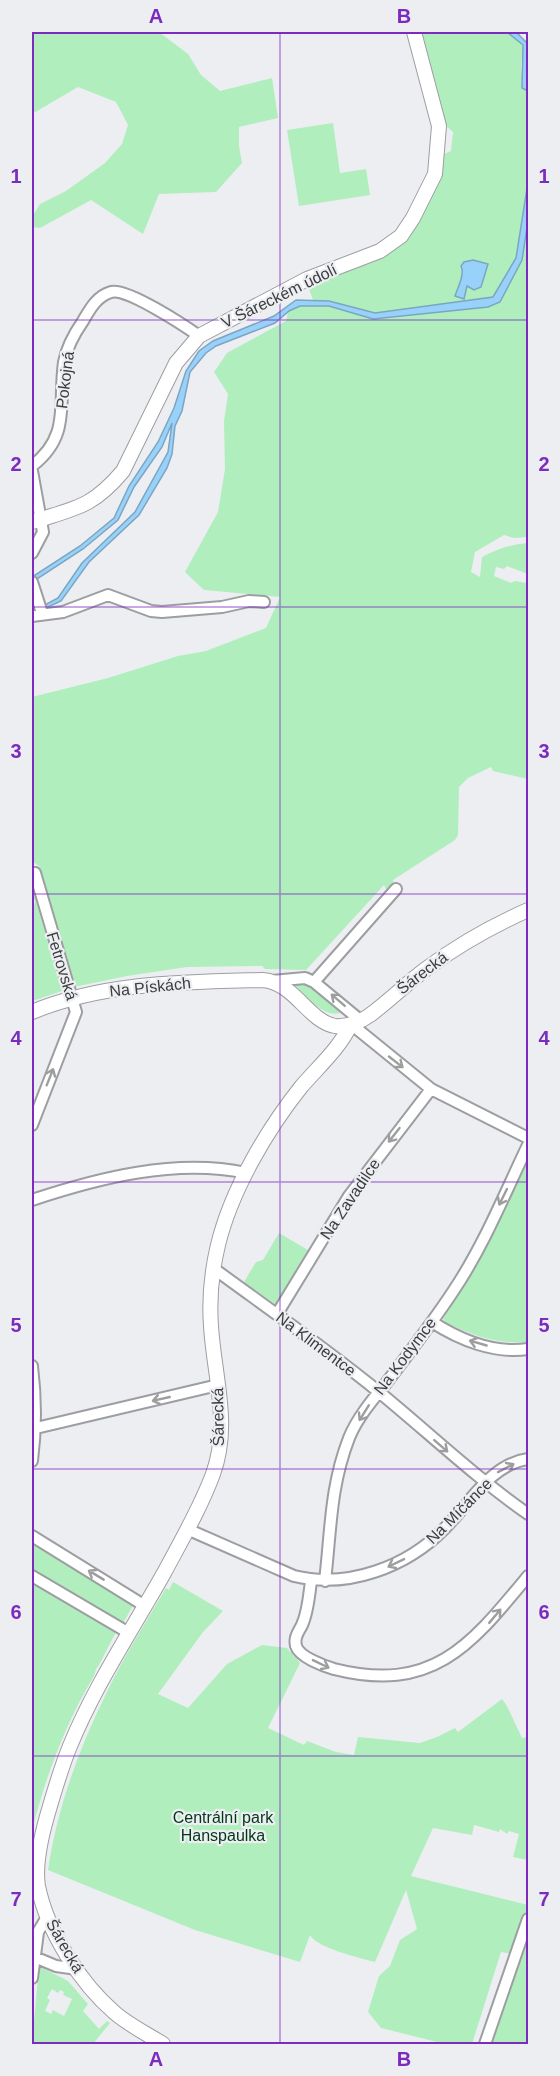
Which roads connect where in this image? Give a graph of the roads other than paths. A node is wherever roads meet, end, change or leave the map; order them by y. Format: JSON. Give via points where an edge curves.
{"nodes":[{"id":1,"x":414,"y":32,"type":"edge"},
{"id":2,"x":200,"y":336,"type":"junction"},
{"id":3,"x":32,"y":466,"type":"edge"},
{"id":4,"x":32,"y":471,"type":"edge"},
{"id":5,"x":36,"y":521,"type":"edge"},
{"id":6,"x":32,"y":553,"type":"edge"},
{"id":7,"x":32,"y":582,"type":"edge"},
{"id":8,"x":264,"y":602,"type":"dead end"},
{"id":9,"x":38,"y":610,"type":"edge"},
{"id":10,"x":33,"y":873,"type":"edge"},
{"id":11,"x":396,"y":889,"type":"dead end"},
{"id":12,"x":528,"y":910,"type":"edge"},
{"id":13,"x":271,"y":981,"type":"junction"},
{"id":14,"x":314,"y":982,"type":"junction"},
{"id":15,"x":72,"y":999,"type":"junction"},
{"id":16,"x":32,"y":1012,"type":"edge"},
{"id":17,"x":356,"y":1022,"type":"junction"},
{"id":18,"x":431,"y":1089,"type":"junction"},
{"id":19,"x":32,"y":1125,"type":"edge"},
{"id":20,"x":528,"y":1138,"type":"edge"},
{"id":21,"x":528,"y":1145,"type":"edge"},
{"id":22,"x":246,"y":1173,"type":"junction"},
{"id":23,"x":32,"y":1200,"type":"edge"},
{"id":24,"x":213,"y":1268,"type":"junction"},
{"id":25,"x":277,"y":1314,"type":"junction"},
{"id":26,"x":432,"y":1322,"type":"junction"},
{"id":27,"x":528,"y":1349,"type":"edge"},
{"id":28,"x":32,"y":1366,"type":"edge"},
{"id":29,"x":218,"y":1385,"type":"junction"},
{"id":30,"x":379,"y":1392,"type":"junction"},
{"id":31,"x":36,"y":1428,"type":"junction"},
{"id":32,"x":528,"y":1459,"type":"edge"},
{"id":33,"x":32,"y":1461,"type":"edge"},
{"id":34,"x":485,"y":1482,"type":"junction"},
{"id":35,"x":528,"y":1514,"type":"edge"},
{"id":36,"x":187,"y":1529,"type":"junction"},
{"id":37,"x":32,"y":1536,"type":"edge"},
{"id":38,"x":32,"y":1576,"type":"edge"},
{"id":39,"x":528,"y":1576,"type":"edge"},
{"id":40,"x":311,"y":1581,"type":"junction"},
{"id":41,"x":326,"y":1581,"type":"junction"},
{"id":42,"x":146,"y":1606,"type":"junction"},
{"id":43,"x":129,"y":1633,"type":"junction"},
{"id":44,"x":35,"y":1881,"type":"edge"},
{"id":45,"x":47,"y":1917,"type":"junction"},
{"id":46,"x":528,"y":1919,"type":"edge"},
{"id":47,"x":32,"y":1956,"type":"edge"},
{"id":48,"x":77,"y":1969,"type":"junction"},
{"id":49,"x":32,"y":1978,"type":"edge"},
{"id":50,"x":163,"y":2044,"type":"edge"},
{"id":51,"x":484,"y":2044,"type":"edge"}],
"edges":[{"from":1,"to":2,"type":"street","name":"V Šáreckém údolí","via":[[439,126],[435,174],[401,236],[380,251],[307,279]]},
{"from":2,"to":3,"type":"street","name":"Pokojná","via":[[131,296],[114,291],[104,295],[94,303],[70,340],[60,427],[53,445]]},
{"from":2,"to":5,"type":"street","name":"V Šáreckém údolí","via":[[176,363],[123,471],[112,484],[86,504]]},
{"from":4,"to":5,"type":"street"},
{"from":5,"to":6,"type":"street","via":[[43,532]]},
{"from":7,"to":9,"type":"street"},
{"from":8,"to":9,"type":"street","via":[[162,612],[108,595],[63,612]]},
{"from":10,"to":15,"type":"street","name":"Fetrovská"},
{"from":11,"to":14,"type":"street"},
{"from":12,"to":17,"type":"street","name":"Šárecká","via":[[453,950]]},
{"from":13,"to":14,"type":"street","name":"Na Pískách","via":[[305,978]]},
{"from":13,"to":15,"type":"street","name":"Na Pískách","via":[[147,985]]},
{"from":13,"to":17,"type":"street","via":[[288,990],[326,1023],[336,1026]]},
{"from":17,"to":14,"type":"street","one_way":true},
{"from":15,"to":16,"type":"street","name":"Na Pískách"},
{"from":19,"to":15,"type":"street","name":"Fetrovská","one_way":true,"via":[[76,1012]]},
{"from":17,"to":18,"type":"street","one_way":true},
{"from":17,"to":22,"type":"street","name":"Šárecká","via":[[300,1088]]},
{"from":18,"to":20,"type":"street"},
{"from":18,"to":25,"type":"street","name":"Na Zavadilce","one_way":true,"via":[[350,1196]]},
{"from":21,"to":26,"type":"street","name":"Na Kodymce","one_way":true,"via":[[476,1254]]},
{"from":22,"to":23,"type":"street","via":[[215,1168],[131,1174]]},
{"from":22,"to":24,"type":"street","name":"Šárecká","via":[[224,1224]]},
{"from":24,"to":25,"type":"street","name":"Na Klimentce"},
{"from":24,"to":29,"type":"street","name":"Šárecká","via":[[211,1324]]},
{"from":25,"to":30,"type":"street","name":"Na Klimentce"},
{"from":27,"to":26,"type":"street","one_way":true,"via":[[513,1352],[474,1343]]},
{"from":26,"to":30,"type":"street","name":"Na Kodymce"},
{"from":28,"to":31,"type":"street"},
{"from":29,"to":31,"type":"street","one_way":true},
{"from":29,"to":36,"type":"street","name":"Šárecká","via":[[219,1455]]},
{"from":30,"to":34,"type":"street","name":"Na Klimentce","one_way":true},
{"from":30,"to":41,"type":"street","name":"Na Kodymce","one_way":true,"via":[[350,1435],[341,1461],[328,1529]]},
{"from":31,"to":33,"type":"street"},
{"from":34,"to":32,"type":"street","name":"Na Míčánce","one_way":true,"via":[[500,1470]]},
{"from":34,"to":35,"type":"street","name":"Na Klimentce"},
{"from":34,"to":41,"type":"street","name":"Na Míčánce","one_way":true,"via":[[445,1528],[408,1557],[371,1573]]},
{"from":36,"to":40,"type":"street","name":"Na Míčánce","via":[[273,1569]]},
{"from":36,"to":42,"type":"street","name":"Šárecká"},
{"from":42,"to":37,"type":"street","one_way":true},
{"from":38,"to":43,"type":"street"},
{"from":40,"to":39,"type":"street","one_way":true,"via":[[307,1611],[296,1636],[298,1651],[330,1668],[363,1676],[406,1674],[437,1665],[487,1625]]},
{"from":40,"to":41,"type":"street","name":"Na Míčánce"},
{"from":42,"to":43,"type":"street","name":"Šárecká"},
{"from":43,"to":44,"type":"street","name":"Šárecká","via":[[70,1747],[41,1840]]},
{"from":44,"to":45,"type":"street","name":"Šárecká"},
{"from":45,"to":47,"type":"street","via":[[38,1932]]},
{"from":45,"to":48,"type":"street","name":"Šárecká"},
{"from":46,"to":51,"type":"street"},
{"from":47,"to":48,"type":"street"},
{"from":47,"to":49,"type":"street"},
{"from":48,"to":50,"type":"street","name":"Šárecká","via":[[96,1996],[117,2015]]}]}
